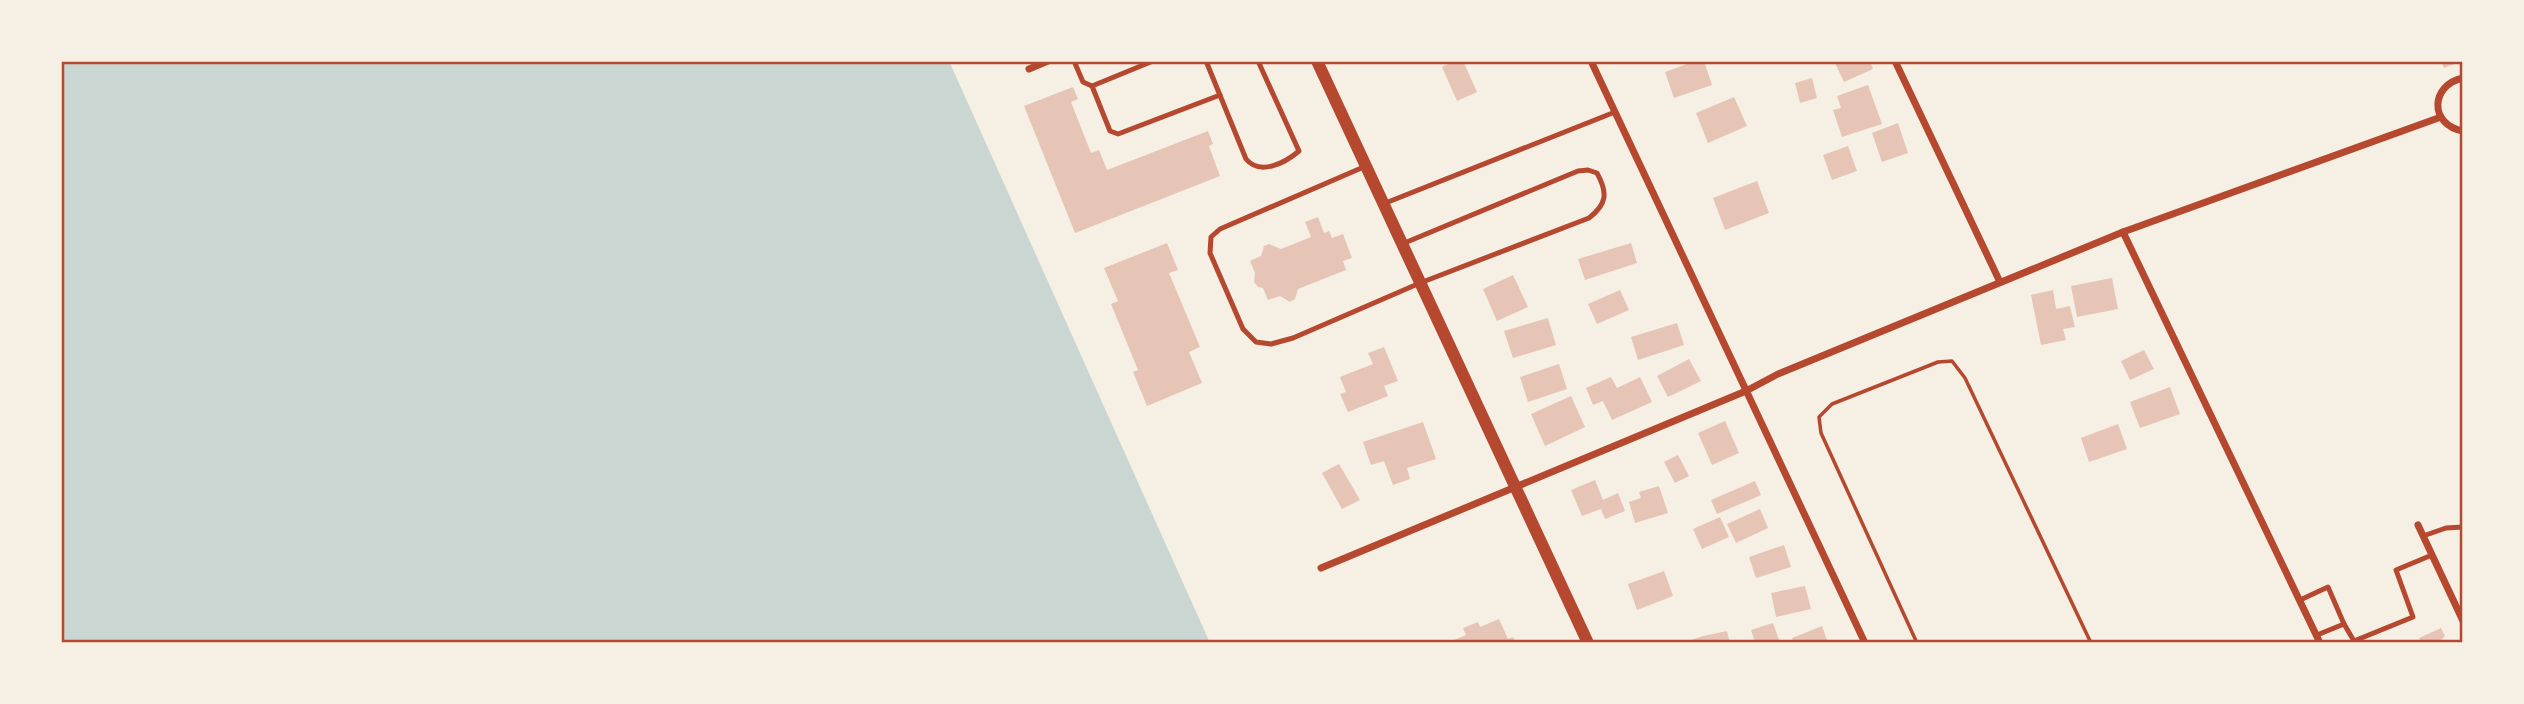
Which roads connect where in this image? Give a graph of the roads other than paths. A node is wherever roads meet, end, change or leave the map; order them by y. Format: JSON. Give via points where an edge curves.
{"nodes":[{"id":1,"x":1048,"y":61,"type":"edge"},
{"id":2,"x":1074,"y":61,"type":"edge"},
{"id":3,"x":1153,"y":61,"type":"edge"},
{"id":4,"x":1206,"y":61,"type":"edge"},
{"id":5,"x":1258,"y":61,"type":"edge"},
{"id":6,"x":1317,"y":61,"type":"edge"},
{"id":7,"x":1591,"y":61,"type":"edge"},
{"id":8,"x":1895,"y":61,"type":"edge"},
{"id":9,"x":1029,"y":69,"type":"dead end"},
{"id":10,"x":2463,"y":78,"type":"edge"},
{"id":11,"x":1092,"y":86,"type":"junction"},
{"id":12,"x":1220,"y":95,"type":"junction"},
{"id":13,"x":1615,"y":111,"type":"junction"},
{"id":14,"x":2441,"y":117,"type":"junction"},
{"id":15,"x":2463,"y":131,"type":"edge"},
{"id":16,"x":1366,"y":166,"type":"junction"},
{"id":17,"x":1383,"y":204,"type":"junction"},
{"id":18,"x":2123,"y":232,"type":"junction"},
{"id":19,"x":1402,"y":244,"type":"junction"},
{"id":20,"x":2000,"y":282,"type":"junction"},
{"id":21,"x":1420,"y":283,"type":"junction"},
{"id":22,"x":1746,"y":391,"type":"junction"},
{"id":23,"x":1517,"y":488,"type":"junction"},
{"id":24,"x":2418,"y":526,"type":"dead end"},
{"id":25,"x":2463,"y":527,"type":"edge"},
{"id":26,"x":2423,"y":536,"type":"junction"},
{"id":27,"x":2432,"y":555,"type":"junction"},
{"id":28,"x":1321,"y":568,"type":"dead end"},
{"id":29,"x":2300,"y":600,"type":"junction"},
{"id":30,"x":2463,"y":621,"type":"edge"},
{"id":31,"x":2344,"y":624,"type":"junction"},
{"id":32,"x":2374,"y":634,"type":"junction"},
{"id":33,"x":2319,"y":639,"type":"edge"},
{"id":34,"x":1588,"y":643,"type":"edge"},
{"id":35,"x":1865,"y":643,"type":"edge"},
{"id":36,"x":2377,"y":643,"type":"edge"}],
"edges":[{"from":1,"to":9,"type":"street"},
{"from":2,"to":11,"type":"lane","via":[[1083,82]]},
{"from":3,"to":11,"type":"lane"},
{"from":4,"to":12,"type":"lane"},
{"from":5,"to":12,"type":"lane","via":[[1299,151],[1261,169],[1251,165]]},
{"from":6,"to":16,"type":"street"},
{"from":7,"to":13,"type":"street"},
{"from":8,"to":20,"type":"street"},
{"from":10,"to":14,"type":"street","via":[[2441,91]]},
{"from":11,"to":12,"type":"lane","via":[[1110,131],[1118,134]]},
{"from":13,"to":17,"type":"lane"},
{"from":13,"to":22,"type":"street"},
{"from":14,"to":15,"type":"street","via":[[2451,128]]},
{"from":14,"to":18,"type":"street"},
{"from":16,"to":17,"type":"street"},
{"from":16,"to":21,"type":"lane","via":[[1220,229],[1211,237],[1210,253],[1243,329],[1256,342],[1271,344]]},
{"from":17,"to":19,"type":"street"},
{"from":18,"to":20,"type":"street"},
{"from":18,"to":29,"type":"street"},
{"from":19,"to":21,"type":"street"},
{"from":19,"to":21,"type":"lane","via":[[1578,172],[1597,173],[1603,185],[1600,209],[1589,218]]},
{"from":20,"to":22,"type":"street"},
{"from":21,"to":23,"type":"street"},
{"from":22,"to":23,"type":"street"},
{"from":22,"to":35,"type":"street"},
{"from":23,"to":28,"type":"street"},
{"from":23,"to":34,"type":"street"},
{"from":24,"to":26,"type":"street"},
{"from":25,"to":26,"type":"lane"},
{"from":26,"to":27,"type":"street"},
{"from":27,"to":30,"type":"street"},
{"from":27,"to":32,"type":"lane","via":[[2396,570],[2413,617]]},
{"from":29,"to":31,"type":"lane","via":[[2328,587]]},
{"from":29,"to":33,"type":"street"},
{"from":31,"to":32,"type":"lane","via":[[2354,641]]},
{"from":31,"to":33,"type":"lane"},
{"from":32,"to":36,"type":"lane"}]}
